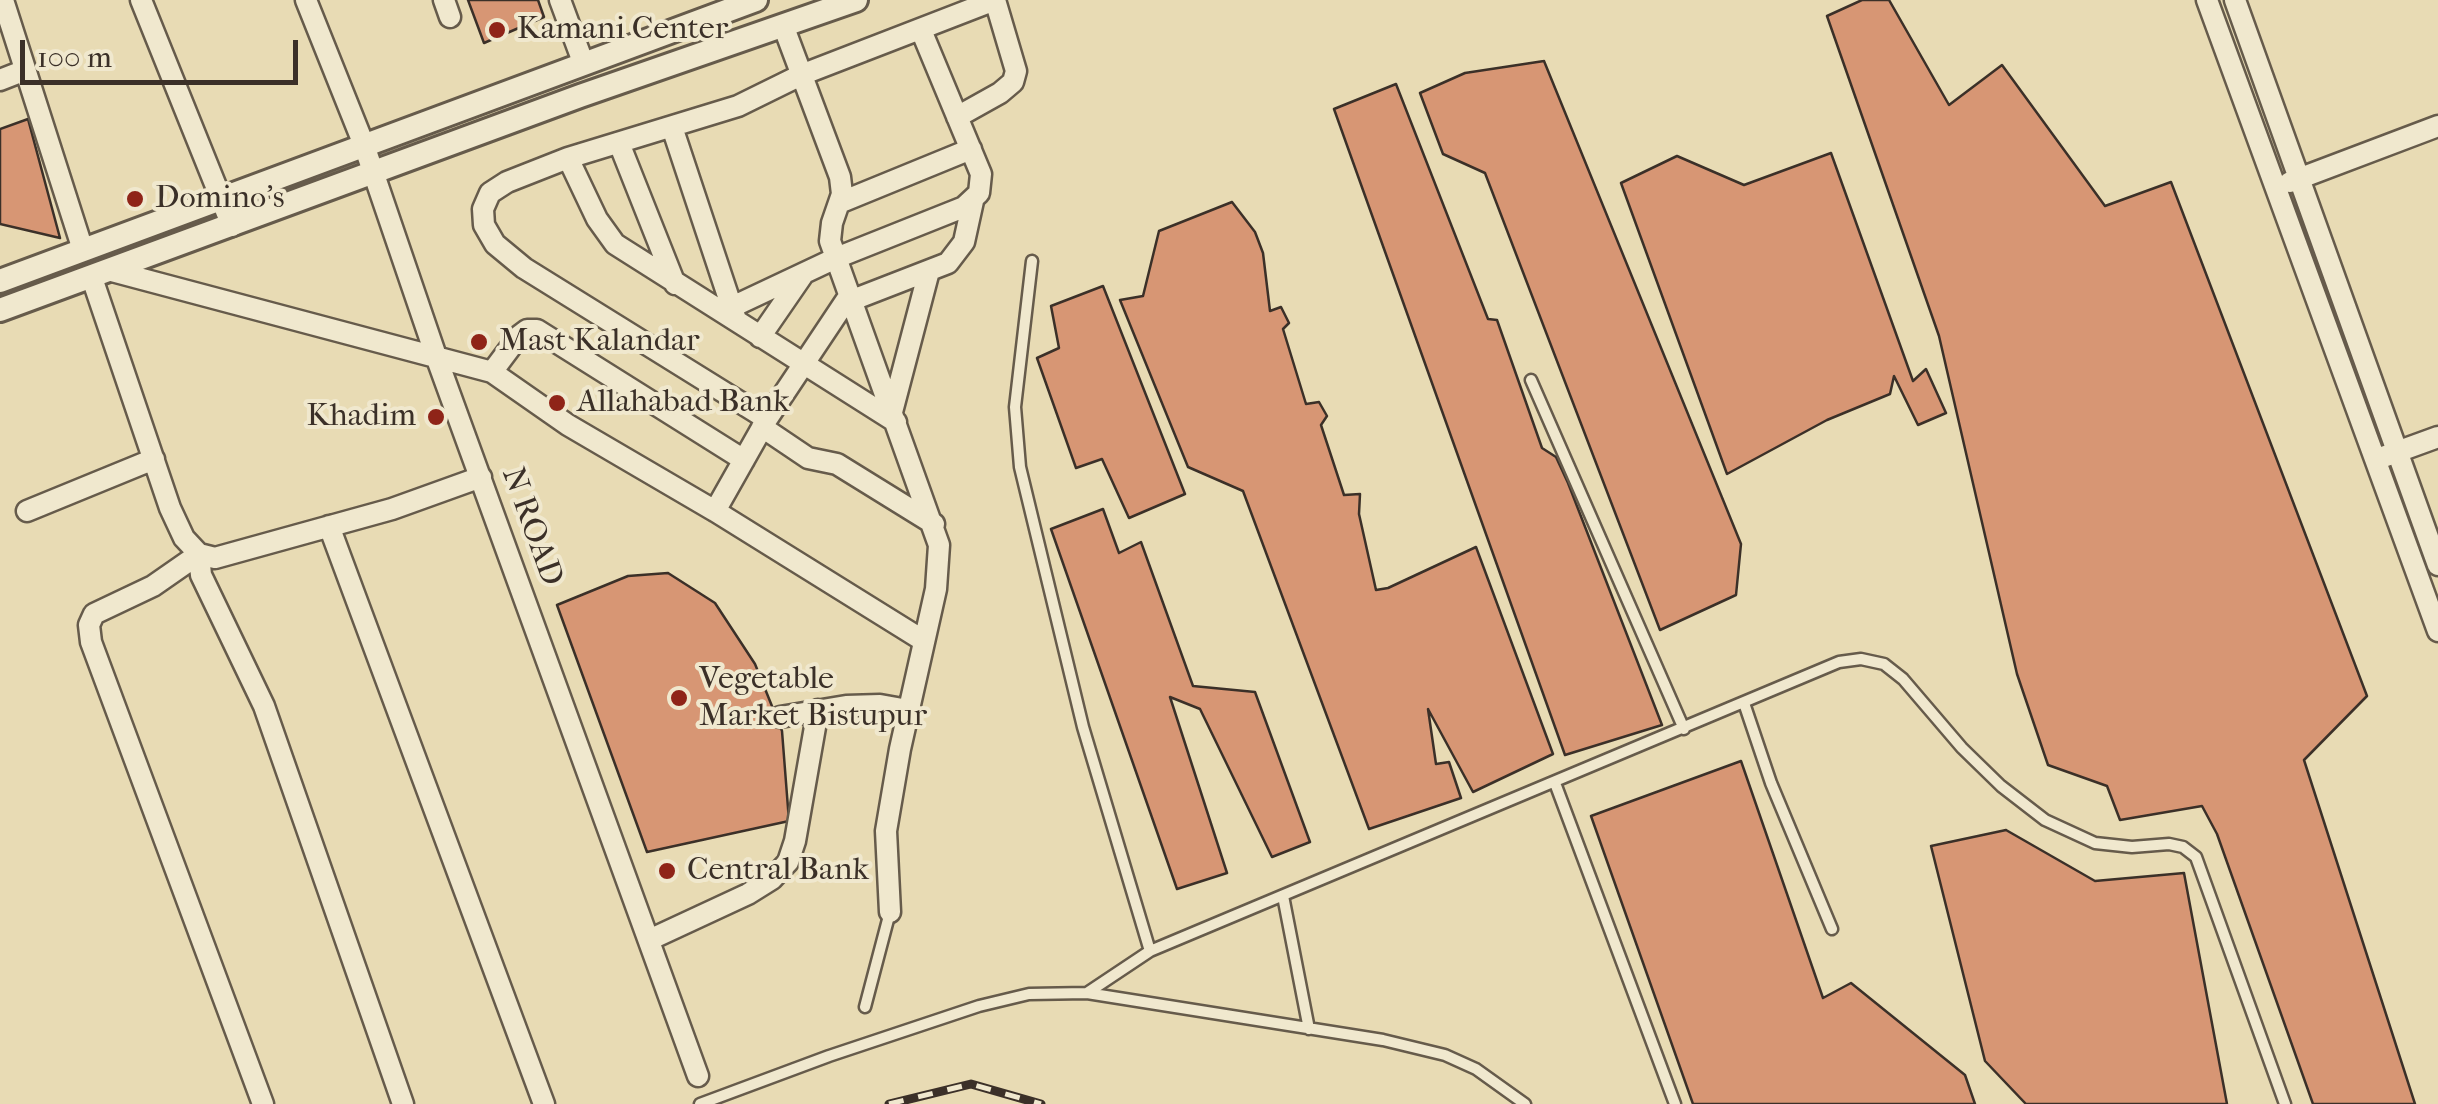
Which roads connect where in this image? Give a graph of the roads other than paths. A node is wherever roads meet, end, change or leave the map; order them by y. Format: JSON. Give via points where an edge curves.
{"nodes":[{"id":1,"x":2,"y":0,"type":"edge"},
{"id":2,"x":140,"y":0,"type":"edge"},
{"id":3,"x":306,"y":0,"type":"edge"},
{"id":4,"x":560,"y":0,"type":"edge"},
{"id":5,"x":756,"y":0,"type":"edge"},
{"id":6,"x":856,"y":0,"type":"edge"},
{"id":7,"x":995,"y":0,"type":"edge"},
{"id":8,"x":2207,"y":0,"type":"edge"},
{"id":9,"x":2235,"y":0,"type":"edge"},
{"id":10,"x":783,"y":25,"type":"junction"},
{"id":11,"x":921,"y":30,"type":"junction"},
{"id":12,"x":583,"y":62,"type":"junction"},
{"id":13,"x":23,"y":71,"type":"junction"},
{"id":14,"x":802,"y":74,"type":"junction"},
{"id":15,"x":0,"y":80,"type":"edge"},
{"id":16,"x":957,"y":117,"type":"junction"},
{"id":17,"x":2438,"y":126,"type":"edge"},
{"id":18,"x":672,"y":127,"type":"junction"},
{"id":19,"x":619,"y":143,"type":"junction"},
{"id":20,"x":364,"y":145,"type":"junction"},
{"id":21,"x":970,"y":149,"type":"junction"},
{"id":22,"x":568,"y":158,"type":"junction"},
{"id":23,"x":375,"y":174,"type":"junction"},
{"id":24,"x":2300,"y":178,"type":"junction"},
{"id":25,"x":2275,"y":188,"type":"junction"},
{"id":26,"x":220,"y":199,"type":"junction"},
{"id":27,"x":972,"y":201,"type":"junction"},
{"id":28,"x":839,"y":203,"type":"junction"},
{"id":29,"x":232,"y":226,"type":"junction"},
{"id":30,"x":83,"y":250,"type":"junction"},
{"id":31,"x":836,"y":258,"type":"junction"},
{"id":32,"x":1032,"y":261,"type":"dead end"},
{"id":33,"x":0,"y":265,"type":"edge"},
{"id":34,"x":930,"y":271,"type":"junction"},
{"id":35,"x":26,"y":272,"type":"junction"},
{"id":36,"x":803,"y":274,"type":"junction"},
{"id":37,"x":102,"y":275,"type":"junction"},
{"id":38,"x":0,"y":281,"type":"edge"},
{"id":39,"x":675,"y":284,"type":"junction"},
{"id":40,"x":850,"y":298,"type":"junction"},
{"id":41,"x":0,"y":310,"type":"edge"},
{"id":42,"x":734,"y":315,"type":"junction"},
{"id":43,"x":760,"y":336,"type":"junction"},
{"id":44,"x":437,"y":358,"type":"junction"},
{"id":45,"x":802,"y":363,"type":"junction"},
{"id":46,"x":492,"y":372,"type":"junction"},
{"id":47,"x":1531,"y":380,"type":"dead end"},
{"id":48,"x":894,"y":417,"type":"junction"},
{"id":49,"x":764,"y":423,"type":"junction"},
{"id":50,"x":2438,"y":437,"type":"edge"},
{"id":51,"x":2396,"y":452,"type":"junction"},
{"id":52,"x":154,"y":460,"type":"junction"},
{"id":53,"x":744,"y":460,"type":"junction"},
{"id":54,"x":2374,"y":460,"type":"junction"},
{"id":55,"x":481,"y":477,"type":"junction"},
{"id":56,"x":27,"y":511,"type":"dead end"},
{"id":57,"x":715,"y":511,"type":"junction"},
{"id":58,"x":934,"y":524,"type":"junction"},
{"id":59,"x":329,"y":526,"type":"junction"},
{"id":60,"x":198,"y":554,"type":"junction"},
{"id":61,"x":2438,"y":565,"type":"edge"},
{"id":62,"x":2438,"y":631,"type":"edge"},
{"id":63,"x":924,"y":641,"type":"junction"},
{"id":64,"x":1744,"y":704,"type":"junction"},
{"id":65,"x":818,"y":710,"type":"junction"},
{"id":66,"x":908,"y":710,"type":"junction"},
{"id":67,"x":780,"y":717,"type":"dead end"},
{"id":68,"x":1684,"y":729,"type":"junction"},
{"id":69,"x":1556,"y":782,"type":"junction"},
{"id":70,"x":1283,"y":896,"type":"junction"},
{"id":71,"x":890,"y":912,"type":"joint"},
{"id":72,"x":1832,"y":929,"type":"dead end"},
{"id":73,"x":649,"y":940,"type":"junction"},
{"id":74,"x":1150,"y":951,"type":"junction"},
{"id":75,"x":1087,"y":993,"type":"junction"},
{"id":76,"x":865,"y":1006,"type":"dead end"},
{"id":77,"x":1308,"y":1028,"type":"junction"},
{"id":78,"x":698,"y":1076,"type":"dead end"},
{"id":79,"x":263,"y":1104,"type":"edge"},
{"id":80,"x":403,"y":1104,"type":"edge"},
{"id":81,"x":544,"y":1104,"type":"edge"},
{"id":82,"x":700,"y":1104,"type":"edge"},
{"id":83,"x":1526,"y":1104,"type":"edge"},
{"id":84,"x":1674,"y":1104,"type":"edge"},
{"id":85,"x":2284,"y":1104,"type":"edge"}],
"edges":[{"from":1,"to":13,"type":"street"},
{"from":2,"to":26,"type":"street"},
{"from":3,"to":20,"type":"street","name":"N ROAD"},
{"from":4,"to":12,"type":"street"},
{"from":5,"to":12,"type":"street"},
{"from":6,"to":10,"type":"street"},
{"from":7,"to":11,"type":"street"},
{"from":7,"to":16,"type":"street","via":[[1016,71],[1013,82]]},
{"from":8,"to":25,"type":"street"},
{"from":9,"to":24,"type":"street"},
{"from":10,"to":14,"type":"street"},
{"from":10,"to":23,"type":"street"},
{"from":11,"to":14,"type":"street"},
{"from":11,"to":16,"type":"street"},
{"from":12,"to":20,"type":"street"},
{"from":13,"to":15,"type":"street"},
{"from":13,"to":30,"type":"street"},
{"from":14,"to":18,"type":"street","via":[[738,106]]},
{"from":14,"to":28,"type":"street","via":[[840,177]]},
{"from":16,"to":21,"type":"street"},
{"from":17,"to":24,"type":"street"},
{"from":18,"to":19,"type":"street"},
{"from":18,"to":42,"type":"street"},
{"from":19,"to":22,"type":"street"},
{"from":19,"to":39,"type":"street"},
{"from":20,"to":23,"type":"street","name":"N ROAD"},
{"from":20,"to":26,"type":"street"},
{"from":21,"to":27,"type":"street","via":[[982,185]]},
{"from":21,"to":28,"type":"street"},
{"from":22,"to":39,"type":"street","via":[[615,244]]},
{"from":22,"to":49,"type":"street","via":[[490,193],[484,225],[495,244]]},
{"from":23,"to":29,"type":"street"},
{"from":23,"to":44,"type":"street","name":"N ROAD"},
{"from":24,"to":25,"type":"street"},
{"from":24,"to":51,"type":"street"},
{"from":25,"to":54,"type":"street"},
{"from":26,"to":29,"type":"street"},
{"from":26,"to":30,"type":"street"},
{"from":27,"to":31,"type":"street"},
{"from":27,"to":34,"type":"street","via":[[958,254]]},
{"from":28,"to":31,"type":"street","via":[[830,241]]},
{"from":29,"to":37,"type":"street"},
{"from":30,"to":35,"type":"street"},
{"from":31,"to":36,"type":"street"},
{"from":31,"to":40,"type":"street"},
{"from":32,"to":74,"type":"lane","via":[[1015,406],[1020,467],[1083,727]]},
{"from":33,"to":35,"type":"street"},
{"from":34,"to":40,"type":"street"},
{"from":34,"to":48,"type":"street"},
{"from":35,"to":38,"type":"street"},
{"from":36,"to":42,"type":"street"},
{"from":36,"to":43,"type":"street"},
{"from":37,"to":41,"type":"street"},
{"from":37,"to":44,"type":"street"},
{"from":37,"to":52,"type":"street"},
{"from":39,"to":42,"type":"street"},
{"from":40,"to":45,"type":"street"},
{"from":40,"to":48,"type":"street"},
{"from":42,"to":43,"type":"street"},
{"from":43,"to":45,"type":"street"},
{"from":44,"to":46,"type":"street"},
{"from":44,"to":55,"type":"street","name":"N ROAD"},
{"from":45,"to":48,"type":"street"},
{"from":45,"to":49,"type":"street"},
{"from":46,"to":53,"type":"street","via":[[519,336],[537,330]]},
{"from":46,"to":57,"type":"street"},
{"from":47,"to":68,"type":"lane"},
{"from":48,"to":58,"type":"street"},
{"from":49,"to":53,"type":"street"},
{"from":49,"to":58,"type":"street","via":[[808,458],[830,460]]},
{"from":50,"to":51,"type":"street"},
{"from":51,"to":54,"type":"street"},
{"from":51,"to":61,"type":"street"},
{"from":52,"to":56,"type":"street"},
{"from":52,"to":60,"type":"street","via":[[184,538]]},
{"from":53,"to":57,"type":"street"},
{"from":54,"to":62,"type":"street"},
{"from":55,"to":59,"type":"street"},
{"from":55,"to":73,"type":"street","name":"N ROAD"},
{"from":57,"to":63,"type":"street"},
{"from":58,"to":63,"type":"street","via":[[940,566]]},
{"from":59,"to":60,"type":"street","via":[[215,558]]},
{"from":59,"to":81,"type":"street"},
{"from":60,"to":79,"type":"street","via":[[154,586],[94,614],[91,642]]},
{"from":60,"to":80,"type":"street","via":[[201,575],[264,706]]},
{"from":63,"to":66,"type":"street"},
{"from":64,"to":68,"type":"lane"},
{"from":64,"to":72,"type":"lane"},
{"from":64,"to":85,"type":"lane","via":[[1839,662],[1884,664],[2001,786],[2045,820],[2095,843],[2183,847],[2203,872]]},
{"from":65,"to":66,"type":"street"},
{"from":65,"to":67,"type":"street"},
{"from":65,"to":73,"type":"street","via":[[788,862],[748,894]]},
{"from":66,"to":71,"type":"street","via":[[886,831]]},
{"from":68,"to":69,"type":"lane"},
{"from":69,"to":70,"type":"lane"},
{"from":69,"to":84,"type":"lane"},
{"from":70,"to":74,"type":"lane"},
{"from":70,"to":77,"type":"lane"},
{"from":71,"to":76,"type":"lane"},
{"from":73,"to":78,"type":"street","name":"N ROAD"},
{"from":74,"to":75,"type":"lane"},
{"from":75,"to":77,"type":"lane"},
{"from":75,"to":82,"type":"lane","via":[[1029,994],[979,1006]]},
{"from":77,"to":83,"type":"lane","via":[[1444,1055]]}]}
